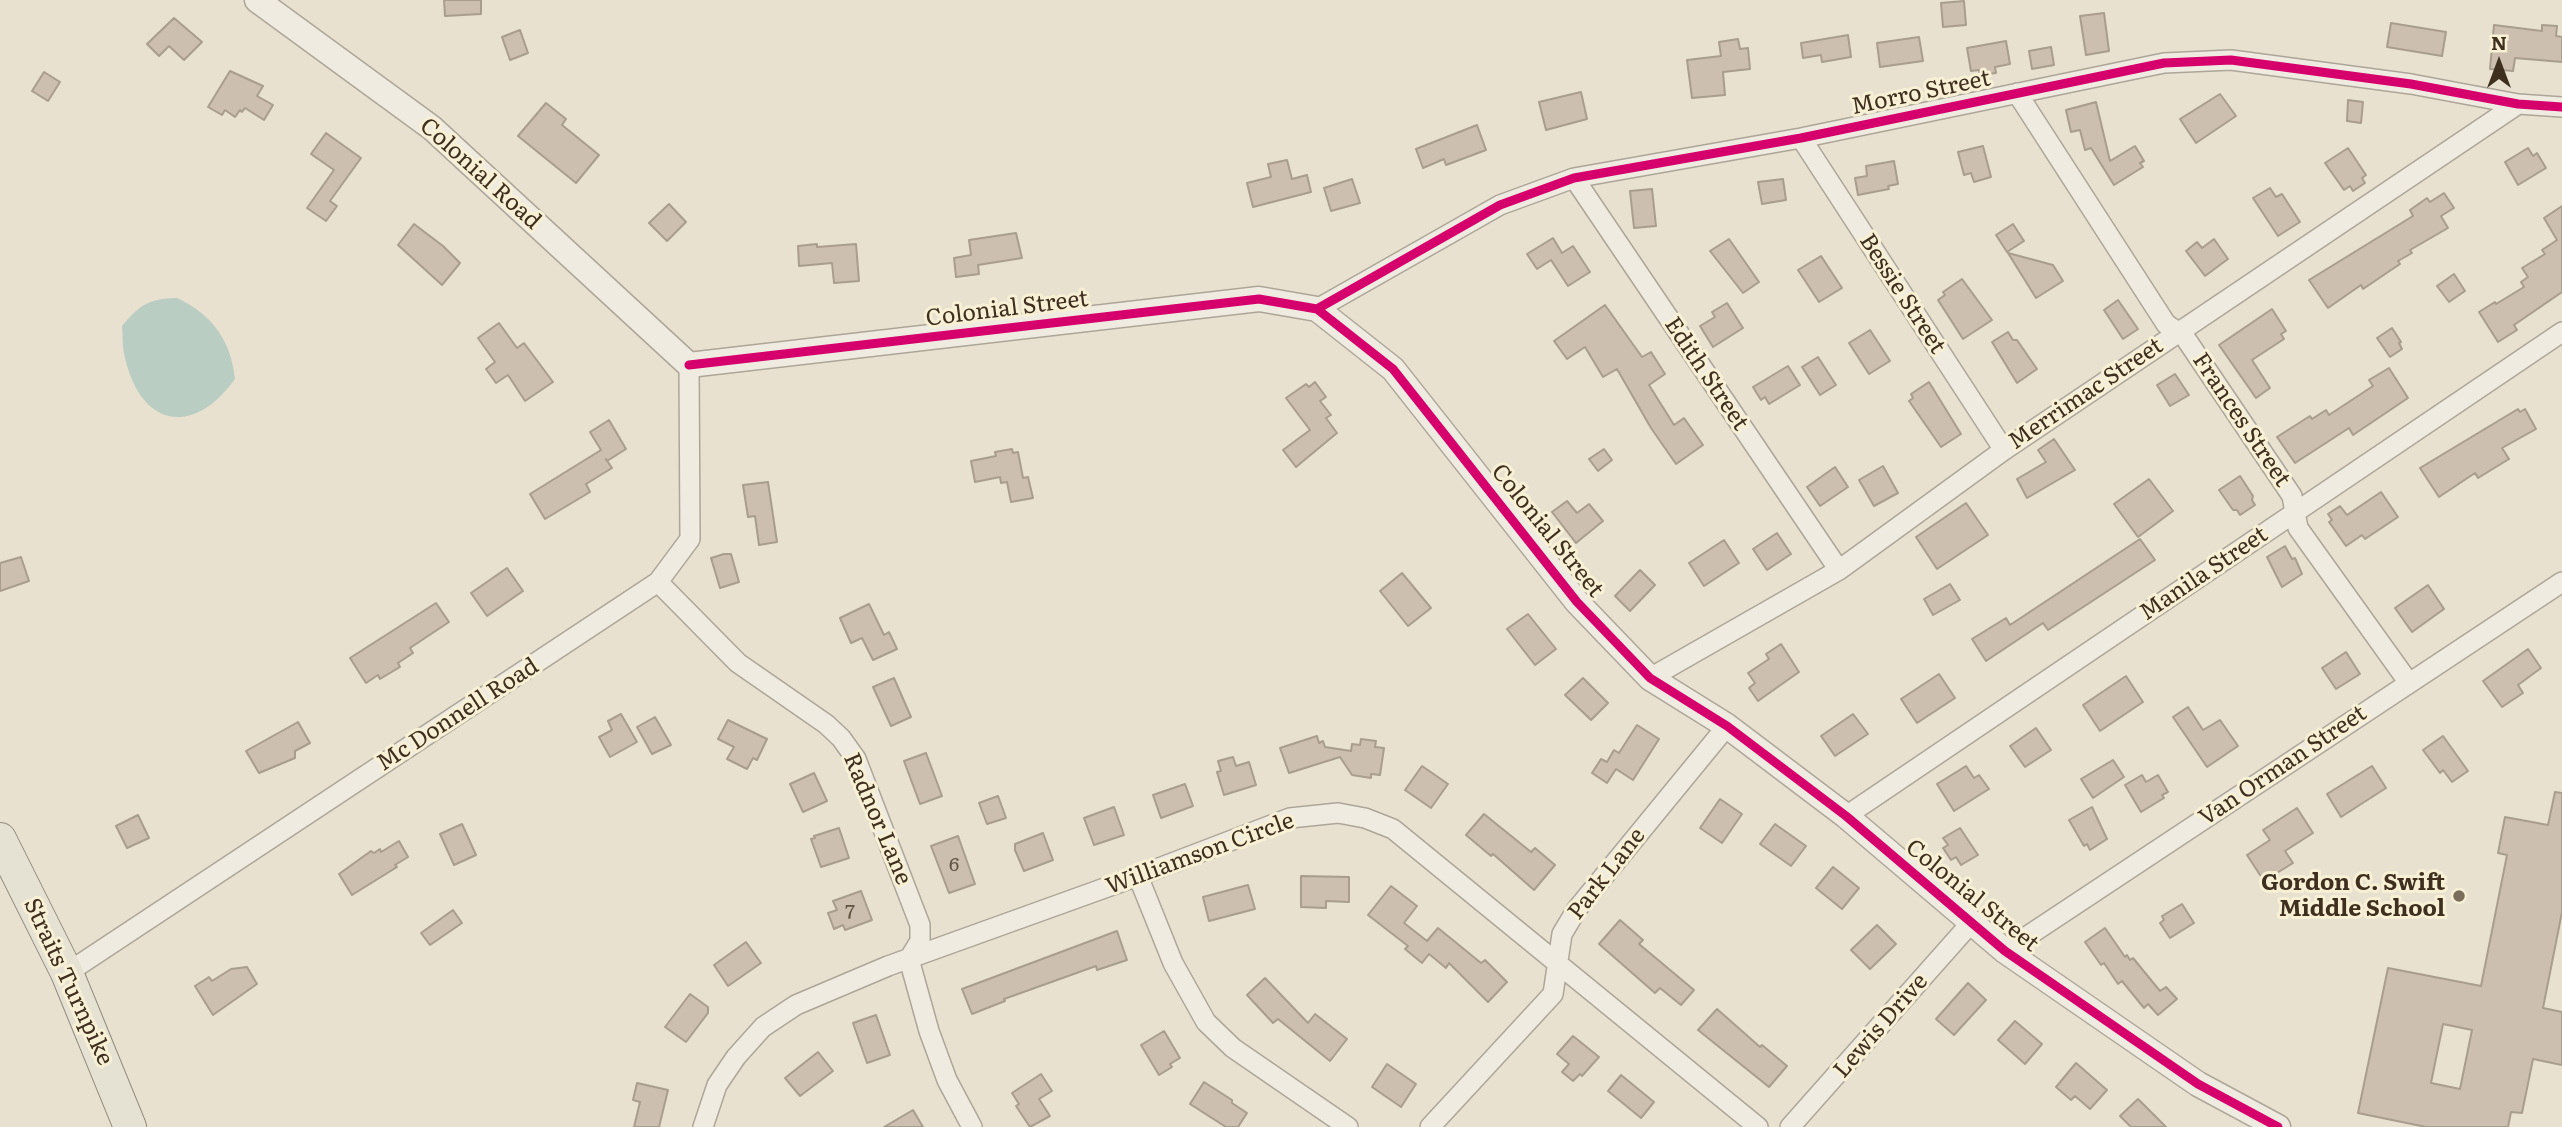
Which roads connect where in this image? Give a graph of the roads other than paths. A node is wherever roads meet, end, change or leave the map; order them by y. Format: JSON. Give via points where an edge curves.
{"nodes":[{"id":1,"x":257,"y":0,"type":"edge"},
{"id":2,"x":2017,"y":93,"type":"junction"},
{"id":3,"x":2518,"y":103,"type":"junction"},
{"id":4,"x":2562,"y":107,"type":"edge"},
{"id":5,"x":1801,"y":138,"type":"junction"},
{"id":6,"x":1574,"y":178,"type":"junction"},
{"id":7,"x":1317,"y":309,"type":"junction"},
{"id":8,"x":2178,"y":332,"type":"junction"},
{"id":9,"x":2562,"y":332,"type":"edge"},
{"id":10,"x":689,"y":365,"type":"junction"},
{"id":11,"x":2004,"y":450,"type":"junction"},
{"id":12,"x":2295,"y":512,"type":"junction"},
{"id":13,"x":1839,"y":570,"type":"junction"},
{"id":14,"x":658,"y":582,"type":"junction"},
{"id":15,"x":2562,"y":582,"type":"edge"},
{"id":16,"x":1650,"y":678,"type":"junction"},
{"id":17,"x":2409,"y":683,"type":"junction"},
{"id":18,"x":1727,"y":726,"type":"junction"},
{"id":19,"x":1846,"y":816,"type":"junction"},
{"id":20,"x":0,"y":839,"type":"edge"},
{"id":21,"x":1138,"y":876,"type":"junction"},
{"id":22,"x":1971,"y":923,"type":"junction"},
{"id":23,"x":2005,"y":951,"type":"junction"},
{"id":24,"x":909,"y":959,"type":"junction"},
{"id":25,"x":1558,"y":962,"type":"junction"},
{"id":26,"x":67,"y":973,"type":"junction"},
{"id":27,"x":130,"y":1127,"type":"edge"},
{"id":28,"x":703,"y":1127,"type":"edge"},
{"id":29,"x":972,"y":1127,"type":"edge"},
{"id":30,"x":1348,"y":1127,"type":"edge"},
{"id":31,"x":1430,"y":1127,"type":"edge"},
{"id":32,"x":1758,"y":1127,"type":"edge"},
{"id":33,"x":1790,"y":1127,"type":"edge"},
{"id":34,"x":2278,"y":1127,"type":"edge"}],
"edges":[{"from":1,"to":10,"type":"street","name":"Colonial Road","via":[[432,128]]},
{"from":2,"to":3,"type":"street","name":"Morro Street","via":[[2164,63],[2231,60],[2410,83]]},
{"from":2,"to":5,"type":"street","name":"Morro Street"},
{"from":2,"to":8,"type":"street","name":"Frances Street","via":[[2166,324]]},
{"from":3,"to":4,"type":"street","name":"Morro Street"},
{"from":3,"to":8,"type":"street","name":"Merrimac Street"},
{"from":5,"to":6,"type":"street","name":"Morro Street"},
{"from":5,"to":11,"type":"street","name":"Bessie Street"},
{"from":6,"to":7,"type":"street","name":"Morro Street","via":[[1500,205]]},
{"from":6,"to":13,"type":"street","name":"Edith Street"},
{"from":7,"to":10,"type":"street","name":"Colonial Street","via":[[1259,299]]},
{"from":7,"to":16,"type":"street","name":"Colonial Street","via":[[1393,369],[1577,602]]},
{"from":8,"to":11,"type":"street","name":"Merrimac Street"},
{"from":8,"to":12,"type":"street","name":"Frances Street","via":[[2292,496]]},
{"from":9,"to":12,"type":"street","name":"Manila Street"},
{"from":10,"to":14,"type":"street","name":"Mc Donnell Road","via":[[690,539]]},
{"from":11,"to":13,"type":"street","name":"Merrimac Street"},
{"from":12,"to":17,"type":"street","name":"Frances Street","via":[[2298,528]]},
{"from":12,"to":19,"type":"street","name":"Manila Street"},
{"from":13,"to":16,"type":"street","name":"Merrimac Street"},
{"from":14,"to":24,"type":"street","name":"Radnor Lane","via":[[738,663],[826,724],[849,748],[869,788],[920,925],[920,941]]},
{"from":14,"to":26,"type":"street","name":"Mc Donnell Road"},
{"from":15,"to":17,"type":"street","name":"Van Orman Street"},
{"from":16,"to":18,"type":"street","name":"Colonial Street"},
{"from":17,"to":23,"type":"street","name":"Van Orman Street"},
{"from":18,"to":19,"type":"street","name":"Colonial Street"},
{"from":18,"to":25,"type":"street","name":"Park Lane","via":[[1577,909],[1562,934]]},
{"from":19,"to":22,"type":"street","name":"Colonial Street"},
{"from":20,"to":26,"type":"main road","name":"Straits Turnpike"},
{"from":21,"to":24,"type":"street","name":"Williamson Circle"},
{"from":21,"to":25,"type":"street","name":"Williamson Circle","via":[[1290,818],[1338,813],[1364,818],[1393,829]]},
{"from":21,"to":30,"type":"street","via":[[1173,963],[1206,1022],[1233,1048]]},
{"from":22,"to":23,"type":"street","name":"Colonial Street"},
{"from":22,"to":33,"type":"street","name":"Lewis Drive"},
{"from":23,"to":34,"type":"street","name":"Colonial Street","via":[[2198,1084]]},
{"from":24,"to":28,"type":"street","name":"Williamson Circle","via":[[796,1005],[763,1027],[717,1085]]},
{"from":24,"to":29,"type":"street","via":[[942,1068]]},
{"from":25,"to":31,"type":"street","name":"Park Lane","via":[[1553,994]]},
{"from":25,"to":32,"type":"street","name":"Williamson Circle"},
{"from":26,"to":27,"type":"main road","name":"Straits Turnpike"}]}
